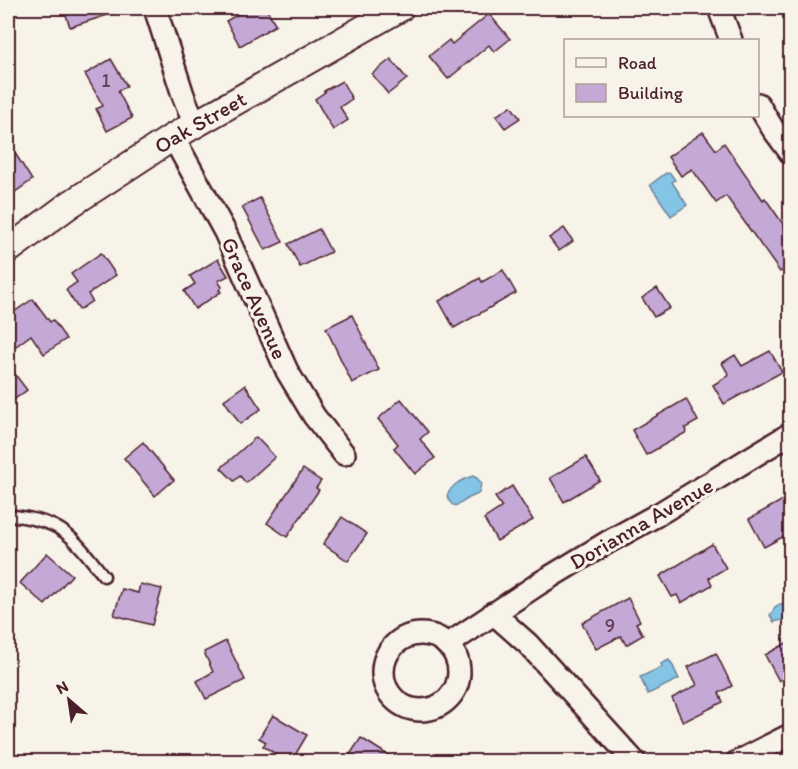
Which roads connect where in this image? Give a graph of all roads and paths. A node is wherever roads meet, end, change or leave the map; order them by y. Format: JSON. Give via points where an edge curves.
{"nodes":[{"id":1,"x":155,"y":8,"type":"edge"},
{"id":2,"x":400,"y":8,"type":"edge"},
{"id":3,"x":719,"y":8,"type":"edge"},
{"id":4,"x":731,"y":39,"type":"edge"},
{"id":5,"x":759,"y":106,"type":"edge"},
{"id":6,"x":184,"y":131,"type":"junction"},
{"id":7,"x":790,"y":152,"type":"edge"},
{"id":8,"x":8,"y":250,"type":"edge"},
{"id":9,"x":790,"y":434,"type":"edge"},
{"id":10,"x":344,"y":454,"type":"dead end"},
{"id":11,"x":8,"y":515,"type":"edge"},
{"id":12,"x":104,"y":576,"type":"dead end"},
{"id":13,"x":493,"y":613,"type":"junction"},
{"id":14,"x":447,"y":645,"type":"dead end"},
{"id":15,"x":790,"y":735,"type":"edge"},
{"id":16,"x":635,"y":762,"type":"edge"},
{"id":17,"x":737,"y":762,"type":"edge"}],
"edges":[{"from":1,"to":6,"type":"street","name":"Grace Avenue","via":[[183,95]]},
{"from":2,"to":6,"type":"street","name":"Oak Street"},
{"from":3,"to":4,"type":"street"},
{"from":5,"to":7,"type":"street"},
{"from":6,"to":8,"type":"street","name":"Oak Street","via":[[69,205]]},
{"from":6,"to":10,"type":"street","name":"Grace Avenue","via":[[276,347],[314,416]]},
{"from":9,"to":13,"type":"street","name":"Dorianna Avenue"},
{"from":11,"to":12,"type":"lane","via":[[54,526],[73,540]]},
{"from":13,"to":14,"type":"street","name":"Dorianna Avenue"},
{"from":13,"to":16,"type":"street","via":[[528,644]]},
{"from":15,"to":17,"type":"street"}]}
